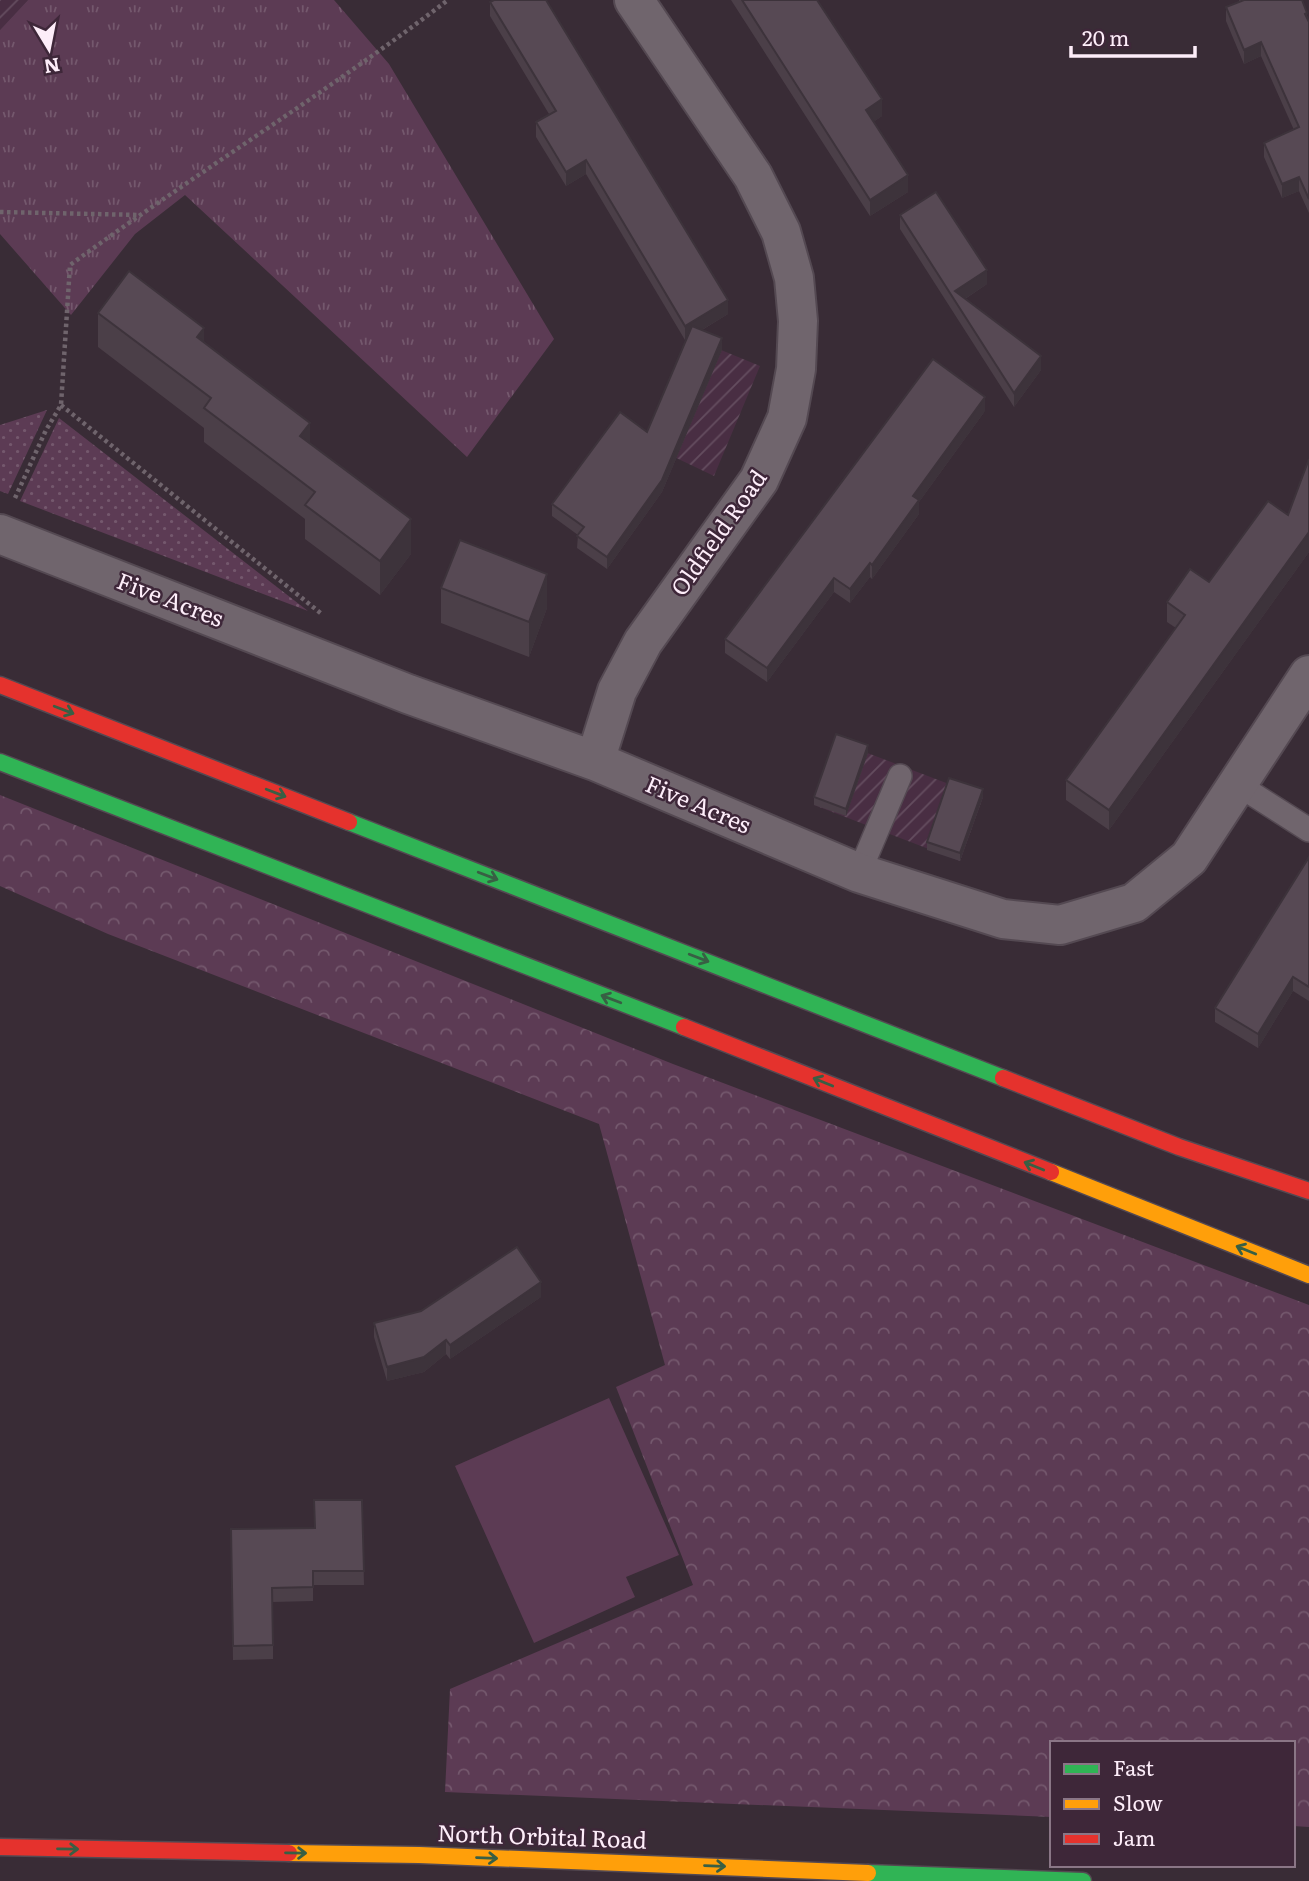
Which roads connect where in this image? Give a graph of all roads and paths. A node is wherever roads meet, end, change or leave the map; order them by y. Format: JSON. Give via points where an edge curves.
{"nodes":[{"id":1,"x":448,"y":0,"type":"edge"},
{"id":2,"x":634,"y":0,"type":"edge"},
{"id":3,"x":0,"y":212,"type":"edge"},
{"id":4,"x":140,"y":215,"type":"junction"},
{"id":5,"x":61,"y":405,"type":"junction"},
{"id":6,"x":6,"y":520,"type":"edge"},
{"id":7,"x":326,"y":617,"type":"dead end"},
{"id":8,"x":1309,"y":676,"type":"edge"},
{"id":9,"x":0,"y":685,"type":"edge"},
{"id":10,"x":595,"y":761,"type":"junction"},
{"id":11,"x":0,"y":762,"type":"edge"},
{"id":12,"x":900,"y":776,"type":"dead end"},
{"id":13,"x":1237,"y":784,"type":"junction"},
{"id":14,"x":1309,"y":830,"type":"edge"},
{"id":15,"x":859,"y":873,"type":"junction"},
{"id":16,"x":1309,"y":1191,"type":"edge"},
{"id":17,"x":1309,"y":1275,"type":"edge"},
{"id":18,"x":0,"y":1847,"type":"edge"},
{"id":19,"x":419,"y":1855,"type":"junction"},
{"id":20,"x":425,"y":1881,"type":"edge"},
{"id":21,"x":1083,"y":1881,"type":"edge"}],
"edges":[{"from":1,"to":4,"type":"path","via":[[371,59]]},
{"from":2,"to":10,"type":"street","name":"Oldfield Road","via":[[753,176],[781,232],[794,278],[799,321],[788,418],[759,480],[643,642],[617,691]]},
{"from":3,"to":4,"type":"path"},
{"from":4,"to":5,"type":"path","via":[[70,265]]},
{"from":5,"to":6,"type":"path"},
{"from":5,"to":7,"type":"path"},
{"from":6,"to":10,"type":"street","name":"Five Acres","via":[[408,694]]},
{"from":8,"to":13,"type":"street","name":"Five Acres"},
{"from":9,"to":16,"type":"main road","one_way":true,"via":[[1179,1147]]},
{"from":10,"to":15,"type":"street","name":"Five Acres"},
{"from":17,"to":11,"type":"main road","one_way":true},
{"from":12,"to":15,"type":"lane"},
{"from":13,"to":14,"type":"lane"},
{"from":13,"to":15,"type":"street","name":"Five Acres","via":[[1189,858],[1134,903],[1060,925],[1003,919]]},
{"from":18,"to":19,"type":"main road","name":"North Orbital Road","one_way":true},
{"from":19,"to":20,"type":"lane"},
{"from":19,"to":21,"type":"main road","name":"North Orbital Road","one_way":true}]}
